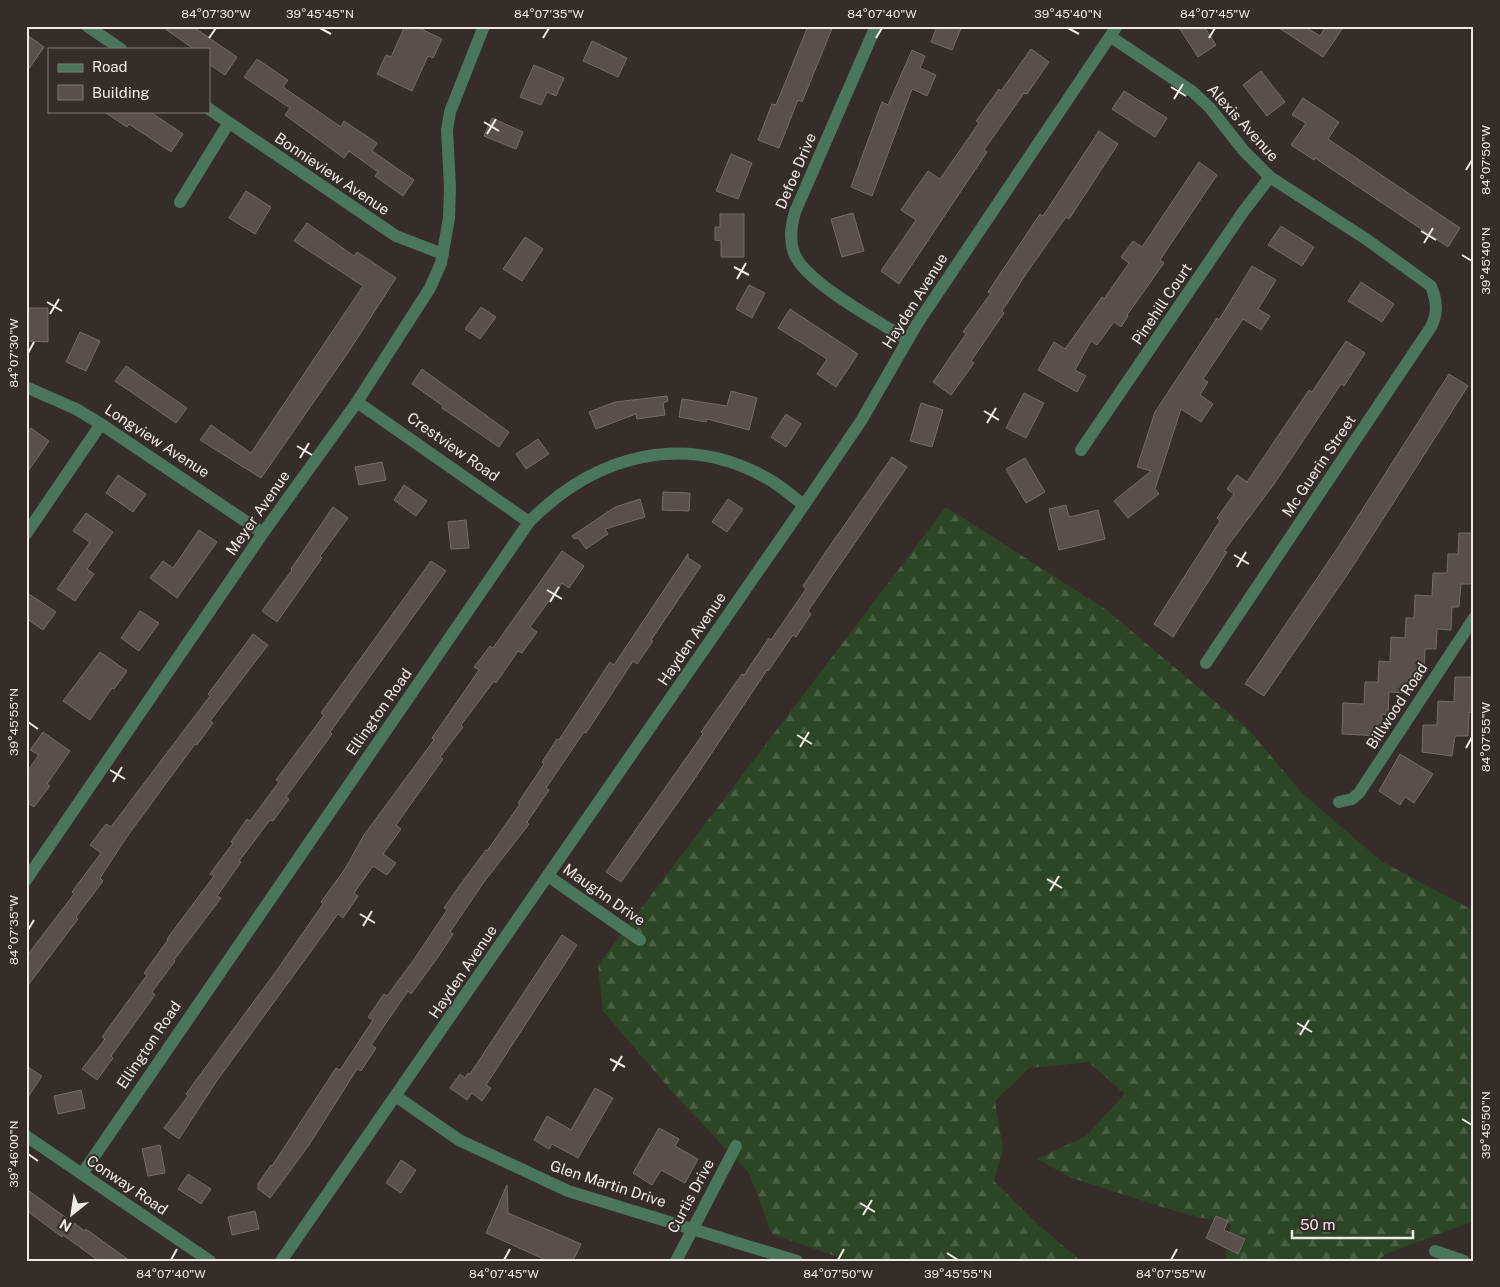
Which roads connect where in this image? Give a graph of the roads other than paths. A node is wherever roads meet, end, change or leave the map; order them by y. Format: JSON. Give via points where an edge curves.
{"nodes":[{"id":1,"x":87,"y":26,"type":"edge"},
{"id":2,"x":484,"y":26,"type":"edge"},
{"id":3,"x":876,"y":26,"type":"edge"},
{"id":4,"x":1114,"y":32,"type":"edge"},
{"id":5,"x":119,"y":48,"type":"edge"},
{"id":6,"x":210,"y":110,"type":"edge"},
{"id":7,"x":228,"y":124,"type":"junction"},
{"id":8,"x":1270,"y":177,"type":"junction"},
{"id":9,"x":180,"y":202,"type":"dead end"},
{"id":10,"x":443,"y":254,"type":"junction"},
{"id":11,"x":1425,"y":283,"type":"joint"},
{"id":12,"x":908,"y":340,"type":"junction"},
{"id":13,"x":26,"y":387,"type":"edge"},
{"id":14,"x":357,"y":402,"type":"junction"},
{"id":15,"x":101,"y":424,"type":"junction"},
{"id":16,"x":1081,"y":450,"type":"dead end"},
{"id":17,"x":804,"y":505,"type":"junction"},
{"id":18,"x":529,"y":522,"type":"junction"},
{"id":19,"x":263,"y":533,"type":"junction"},
{"id":20,"x":26,"y":534,"type":"edge"},
{"id":21,"x":1474,"y":618,"type":"edge"},
{"id":22,"x":1206,"y":663,"type":"dead end"},
{"id":23,"x":1339,"y":802,"type":"dead end"},
{"id":24,"x":548,"y":876,"type":"junction"},
{"id":25,"x":26,"y":880,"type":"edge"},
{"id":26,"x":640,"y":940,"type":"dead end"},
{"id":27,"x":396,"y":1097,"type":"junction"},
{"id":28,"x":26,"y":1136,"type":"edge"},
{"id":29,"x":736,"y":1146,"type":"dead end"},
{"id":30,"x":82,"y":1174,"type":"junction"},
{"id":31,"x":692,"y":1228,"type":"junction"},
{"id":32,"x":1435,"y":1251,"type":"dead end"},
{"id":33,"x":210,"y":1261,"type":"edge"},
{"id":34,"x":281,"y":1261,"type":"edge"},
{"id":35,"x":676,"y":1261,"type":"edge"},
{"id":36,"x":797,"y":1261,"type":"edge"},
{"id":37,"x":1464,"y":1261,"type":"edge"}],
"edges":[{"from":1,"to":5,"type":"street"},
{"from":2,"to":10,"type":"street","name":"Meyer Avenue","via":[[450,112],[447,130],[450,202]]},
{"from":3,"to":12,"type":"street","name":"Defoe Drive","via":[[795,212],[791,242],[794,255],[807,273]]},
{"from":4,"to":8,"type":"street","name":"Alexis Avenue","via":[[1205,103]]},
{"from":4,"to":12,"type":"street","name":"Hayden Avenue"},
{"from":6,"to":7,"type":"street","name":"Bonnieview Avenue"},
{"from":7,"to":9,"type":"street"},
{"from":7,"to":10,"type":"street","name":"Bonnieview Avenue","via":[[396,236]]},
{"from":8,"to":11,"type":"street","name":"Alexis Avenue"},
{"from":8,"to":16,"type":"street","name":"Pinehill Court"},
{"from":10,"to":14,"type":"street","name":"Meyer Avenue","via":[[430,288]]},
{"from":11,"to":22,"type":"street","name":"Mc Guerin Street","via":[[1431,286],[1437,307],[1431,328]]},
{"from":12,"to":17,"type":"street","name":"Hayden Avenue","via":[[861,421]]},
{"from":13,"to":15,"type":"street","name":"Longview Avenue"},
{"from":14,"to":18,"type":"street","name":"Crestview Road"},
{"from":14,"to":19,"type":"street","name":"Meyer Avenue"},
{"from":15,"to":19,"type":"street","name":"Longview Avenue"},
{"from":15,"to":20,"type":"street"},
{"from":17,"to":18,"type":"street","name":"Ellington Road","via":[[770,480],[740,466],[707,457],[653,455],[612,464],[588,475],[565,489]]},
{"from":17,"to":24,"type":"street","name":"Hayden Avenue"},
{"from":18,"to":30,"type":"street","name":"Ellington Road"},
{"from":19,"to":25,"type":"street","name":"Meyer Avenue"},
{"from":21,"to":23,"type":"street","name":"Billwood Road","via":[[1359,793],[1352,799]]},
{"from":24,"to":26,"type":"street","name":"Maughn Drive"},
{"from":24,"to":27,"type":"street","name":"Hayden Avenue"},
{"from":27,"to":31,"type":"street","name":"Glen Martin Drive","via":[[459,1140],[539,1179],[568,1191]]},
{"from":27,"to":34,"type":"street","name":"Hayden Avenue"},
{"from":28,"to":30,"type":"street","name":"Conway Road"},
{"from":29,"to":31,"type":"street","name":"Curtis Drive"},
{"from":30,"to":33,"type":"street","name":"Conway Road"},
{"from":31,"to":35,"type":"street","name":"Curtis Drive"},
{"from":31,"to":36,"type":"street","name":"Glen Martin Drive"},
{"from":32,"to":37,"type":"street"}]}
